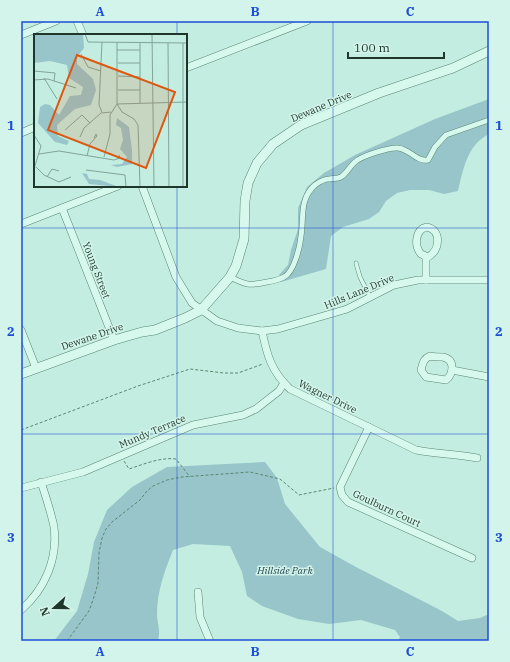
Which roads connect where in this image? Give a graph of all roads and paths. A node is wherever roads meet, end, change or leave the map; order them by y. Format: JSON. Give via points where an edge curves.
{"nodes":[{"id":1,"x":56,"y":21,"type":"edge"},
{"id":2,"x":77,"y":21,"type":"edge"},
{"id":3,"x":307,"y":21,"type":"edge"},
{"id":4,"x":83,"y":34,"type":"edge"},
{"id":5,"x":21,"y":35,"type":"edge"},
{"id":6,"x":489,"y":51,"type":"edge"},
{"id":7,"x":187,"y":68,"type":"edge"},
{"id":8,"x":489,"y":120,"type":"edge"},
{"id":9,"x":34,"y":127,"type":"edge"},
{"id":10,"x":21,"y":132,"type":"edge"},
{"id":11,"x":115,"y":187,"type":"edge"},
{"id":12,"x":142,"y":187,"type":"edge"},
{"id":13,"x":62,"y":208,"type":"junction"},
{"id":14,"x":21,"y":224,"type":"edge"},
{"id":15,"x":426,"y":257,"type":"dead end"},
{"id":16,"x":356,"y":263,"type":"dead end"},
{"id":17,"x":230,"y":277,"type":"junction"},
{"id":18,"x":426,"y":280,"type":"junction"},
{"id":19,"x":489,"y":280,"type":"edge"},
{"id":20,"x":370,"y":297,"type":"junction"},
{"id":21,"x":201,"y":310,"type":"junction"},
{"id":22,"x":21,"y":330,"type":"edge"},
{"id":23,"x":262,"y":331,"type":"junction"},
{"id":24,"x":114,"y":340,"type":"junction"},
{"id":25,"x":270,"y":362,"type":"junction"},
{"id":26,"x":36,"y":368,"type":"junction"},
{"id":27,"x":452,"y":370,"type":"junction"},
{"id":28,"x":21,"y":374,"type":"edge"},
{"id":29,"x":489,"y":377,"type":"edge"},
{"id":30,"x":284,"y":383,"type":"junction"},
{"id":31,"x":369,"y":427,"type":"junction"},
{"id":32,"x":21,"y":430,"type":"edge"},
{"id":33,"x":120,"y":456,"type":"junction"},
{"id":34,"x":477,"y":458,"type":"dead end"},
{"id":35,"x":190,"y":477,"type":"junction"},
{"id":36,"x":41,"y":482,"type":"junction"},
{"id":37,"x":340,"y":487,"type":"junction"},
{"id":38,"x":21,"y":488,"type":"edge"},
{"id":39,"x":472,"y":558,"type":"dead end"},
{"id":40,"x":198,"y":592,"type":"dead end"},
{"id":41,"x":21,"y":610,"type":"edge"},
{"id":42,"x":67,"y":641,"type":"edge"},
{"id":43,"x":210,"y":641,"type":"edge"}],
"edges":[{"from":1,"to":5,"type":"street"},
{"from":2,"to":4,"type":"street"},
{"from":3,"to":7,"type":"street"},
{"from":6,"to":17,"type":"street","name":"Dewane Drive","via":[[454,67],[301,124],[273,144],[259,159],[250,178],[246,195],[244,243]]},
{"from":8,"to":17,"type":"street","via":[[446,135],[428,160],[420,160],[396,148],[358,160],[342,177],[319,183],[304,200],[301,236],[290,272],[278,280],[251,285],[244,285]]},
{"from":9,"to":10,"type":"street"},
{"from":11,"to":13,"type":"street"},
{"from":12,"to":21,"type":"street","via":[[176,277],[192,303]]},
{"from":13,"to":14,"type":"street"},
{"from":13,"to":24,"type":"street","name":"Young Street"},
{"from":15,"to":18,"type":"street"},
{"from":16,"to":20,"type":"lane"},
{"from":17,"to":21,"type":"street","name":"Dewane Drive"},
{"from":18,"to":19,"type":"street","name":"Hills Lane Drive"},
{"from":18,"to":20,"type":"street","name":"Hills Lane Drive","via":[[394,285]]},
{"from":20,"to":23,"type":"street","name":"Hills Lane Drive","via":[[320,318]]},
{"from":21,"to":23,"type":"street","via":[[230,326]]},
{"from":21,"to":24,"type":"street","name":"Dewane Drive","via":[[155,330]]},
{"from":22,"to":26,"type":"street"},
{"from":23,"to":25,"type":"street","name":"Wagner Drive"},
{"from":24,"to":26,"type":"street","name":"Dewane Drive"},
{"from":25,"to":30,"type":"street","name":"Wagner Drive"},
{"from":25,"to":32,"type":"path","via":[[238,373],[190,369]]},
{"from":26,"to":28,"type":"street","name":"Dewane Drive"},
{"from":27,"to":27,"type":"street","via":[[452,364],[444,358],[430,356],[423,361],[422,370],[426,377],[446,380]]},
{"from":27,"to":29,"type":"street"},
{"from":30,"to":31,"type":"street","name":"Wagner Drive"},
{"from":30,"to":33,"type":"street","name":"Mundy Terrace","via":[[279,391],[256,409],[243,415],[193,425]]},
{"from":31,"to":34,"type":"street","name":"Wagner Drive","via":[[416,450]]},
{"from":31,"to":37,"type":"street","name":"Goulburn Court"},
{"from":33,"to":35,"type":"path","via":[[129,469],[160,460],[176,459]]},
{"from":33,"to":36,"type":"street","name":"Mundy Terrace","via":[[83,472]]},
{"from":35,"to":37,"type":"path","via":[[250,472],[280,479],[299,495]]},
{"from":35,"to":42,"type":"path","via":[[167,480],[153,486],[112,522],[102,538],[94,598],[89,611]]},
{"from":36,"to":38,"type":"street","name":"Mundy Terrace"},
{"from":36,"to":41,"type":"street","via":[[54,526],[54,551],[43,583]]},
{"from":37,"to":39,"type":"street","name":"Goulburn Court","via":[[348,502]]},
{"from":40,"to":43,"type":"street","via":[[200,617]]}]}
